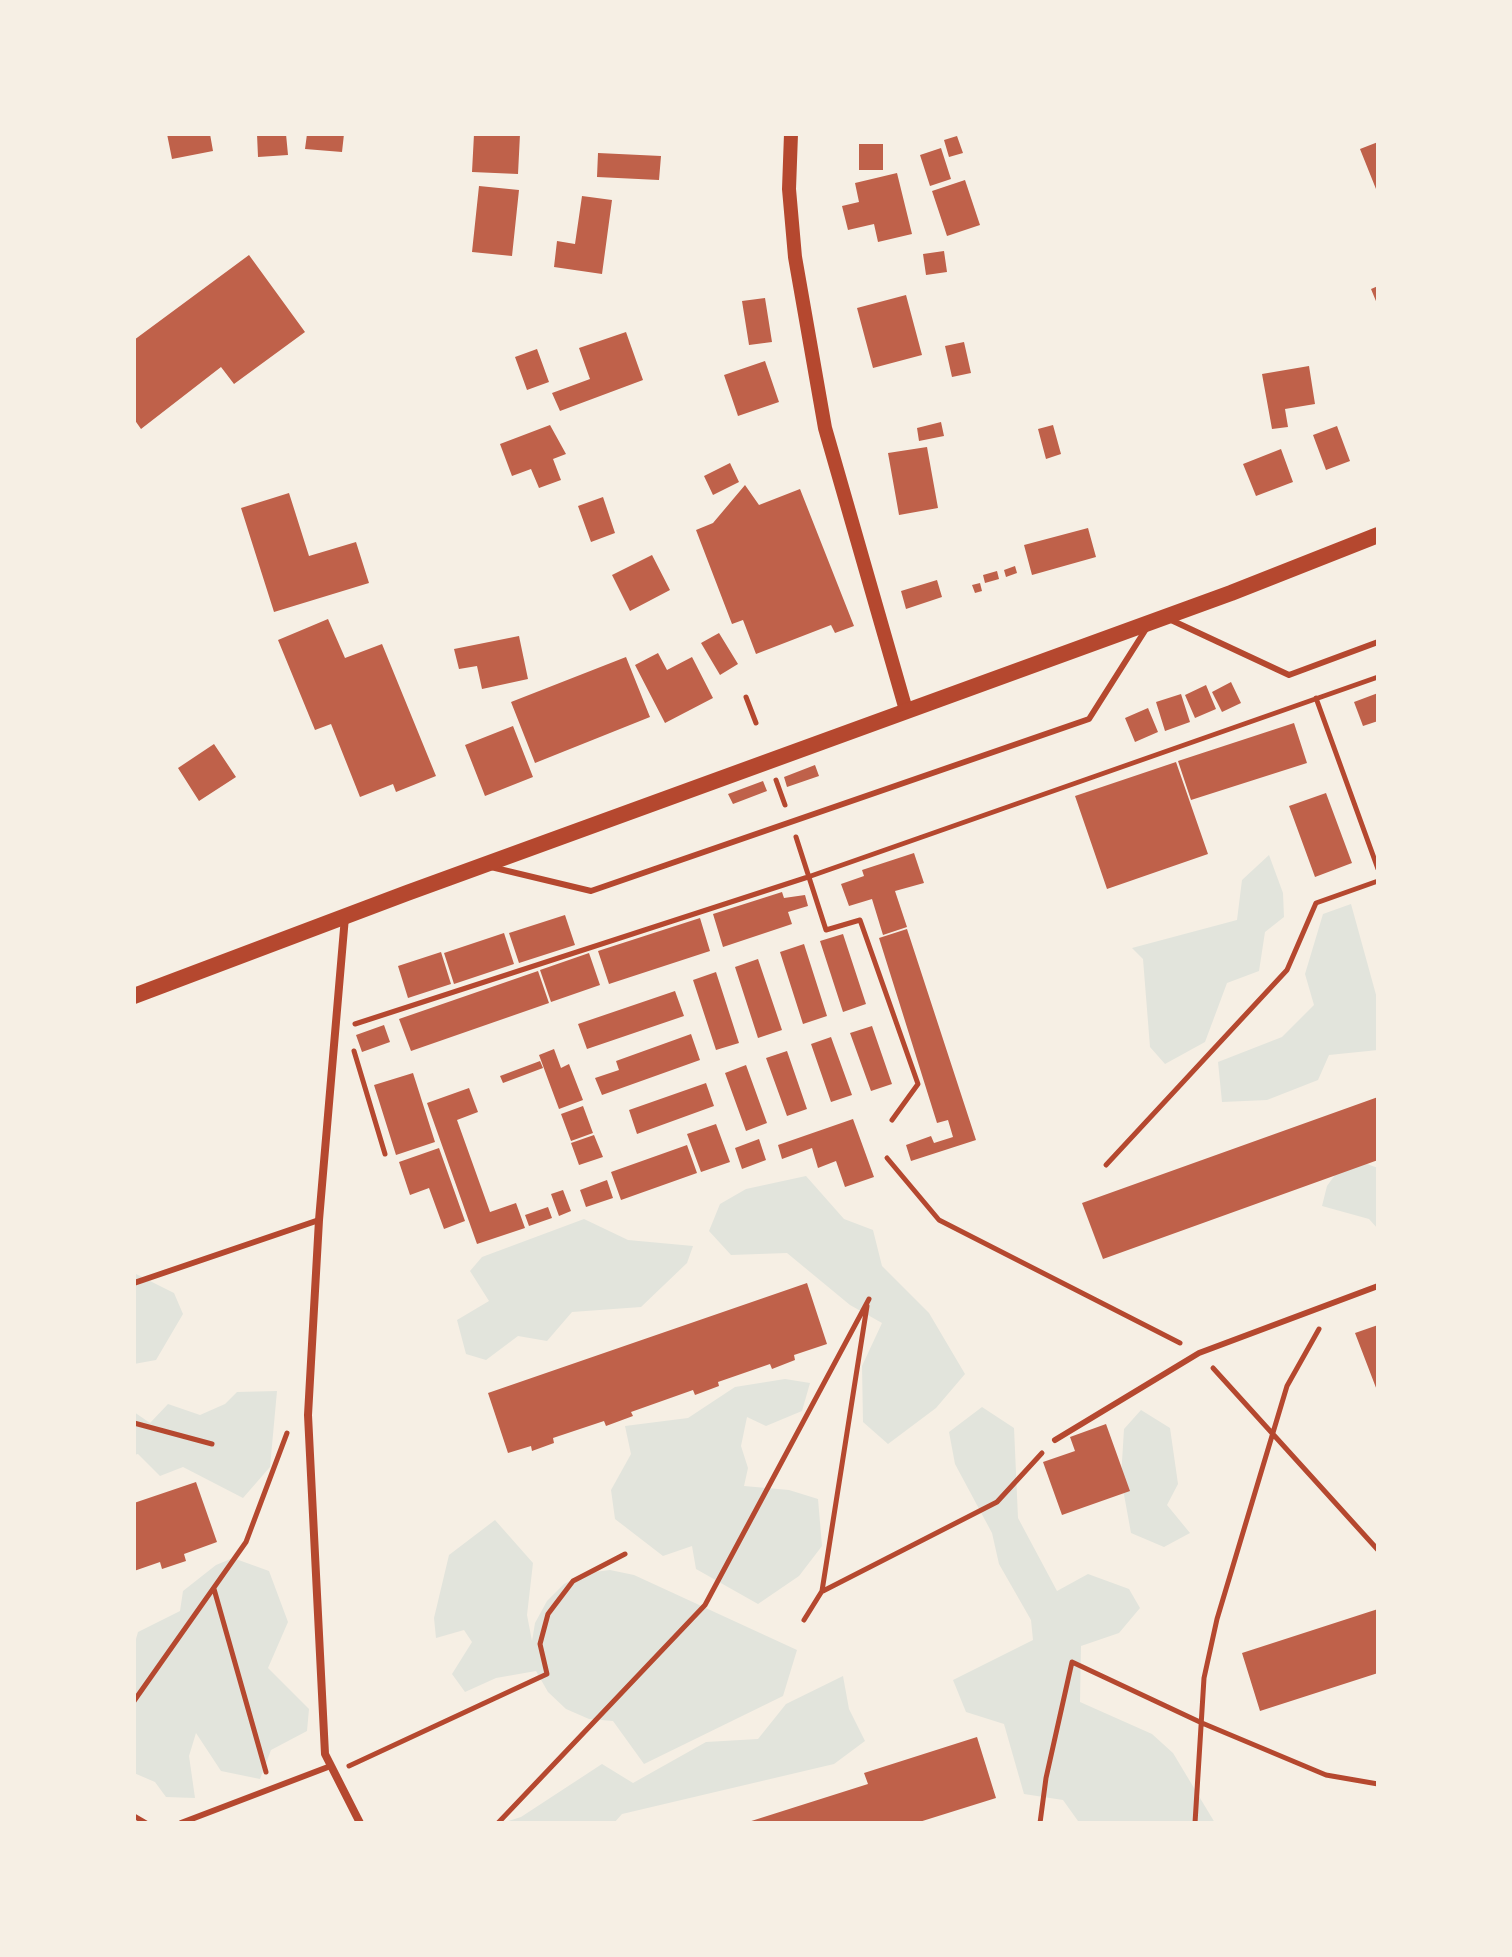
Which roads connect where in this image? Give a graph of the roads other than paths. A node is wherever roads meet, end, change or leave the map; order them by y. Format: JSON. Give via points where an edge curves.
{"nodes":[{"id":1,"x":791,"y":134,"type":"edge"},
{"id":2,"x":1378,"y":535,"type":"edge"},
{"id":3,"x":1157,"y":619,"type":"junction"},
{"id":4,"x":1378,"y":642,"type":"edge"},
{"id":5,"x":906,"y":710,"type":"junction"},
{"id":6,"x":483,"y":865,"type":"junction"},
{"id":7,"x":345,"y":917,"type":"junction"},
{"id":8,"x":134,"y":996,"type":"edge"},
{"id":9,"x":319,"y":1220,"type":"junction"},
{"id":10,"x":134,"y":1283,"type":"edge"},
{"id":11,"x":1378,"y":1286,"type":"edge"},
{"id":12,"x":1055,"y":1440,"type":"road end"},
{"id":13,"x":328,"y":1767,"type":"junction"},
{"id":14,"x":181,"y":1823,"type":"edge"},
{"id":15,"x":360,"y":1823,"type":"edge"}],
"edges":[{"from":1,"to":5,"type":"street","via":[[795,257],[825,428]]},
{"from":2,"to":3,"type":"main road"},
{"from":3,"to":4,"type":"lane","via":[[1289,675]]},
{"from":3,"to":5,"type":"main road"},
{"from":3,"to":6,"type":"lane","via":[[1089,719],[591,891]]},
{"from":5,"to":6,"type":"main road"},
{"from":6,"to":7,"type":"main road"},
{"from":7,"to":8,"type":"main road"},
{"from":7,"to":9,"type":"street"},
{"from":9,"to":10,"type":"lane"},
{"from":9,"to":13,"type":"street","via":[[308,1415]]},
{"from":11,"to":12,"type":"lane","via":[[1199,1353]]},
{"from":13,"to":14,"type":"lane"},
{"from":13,"to":15,"type":"street"}]}
